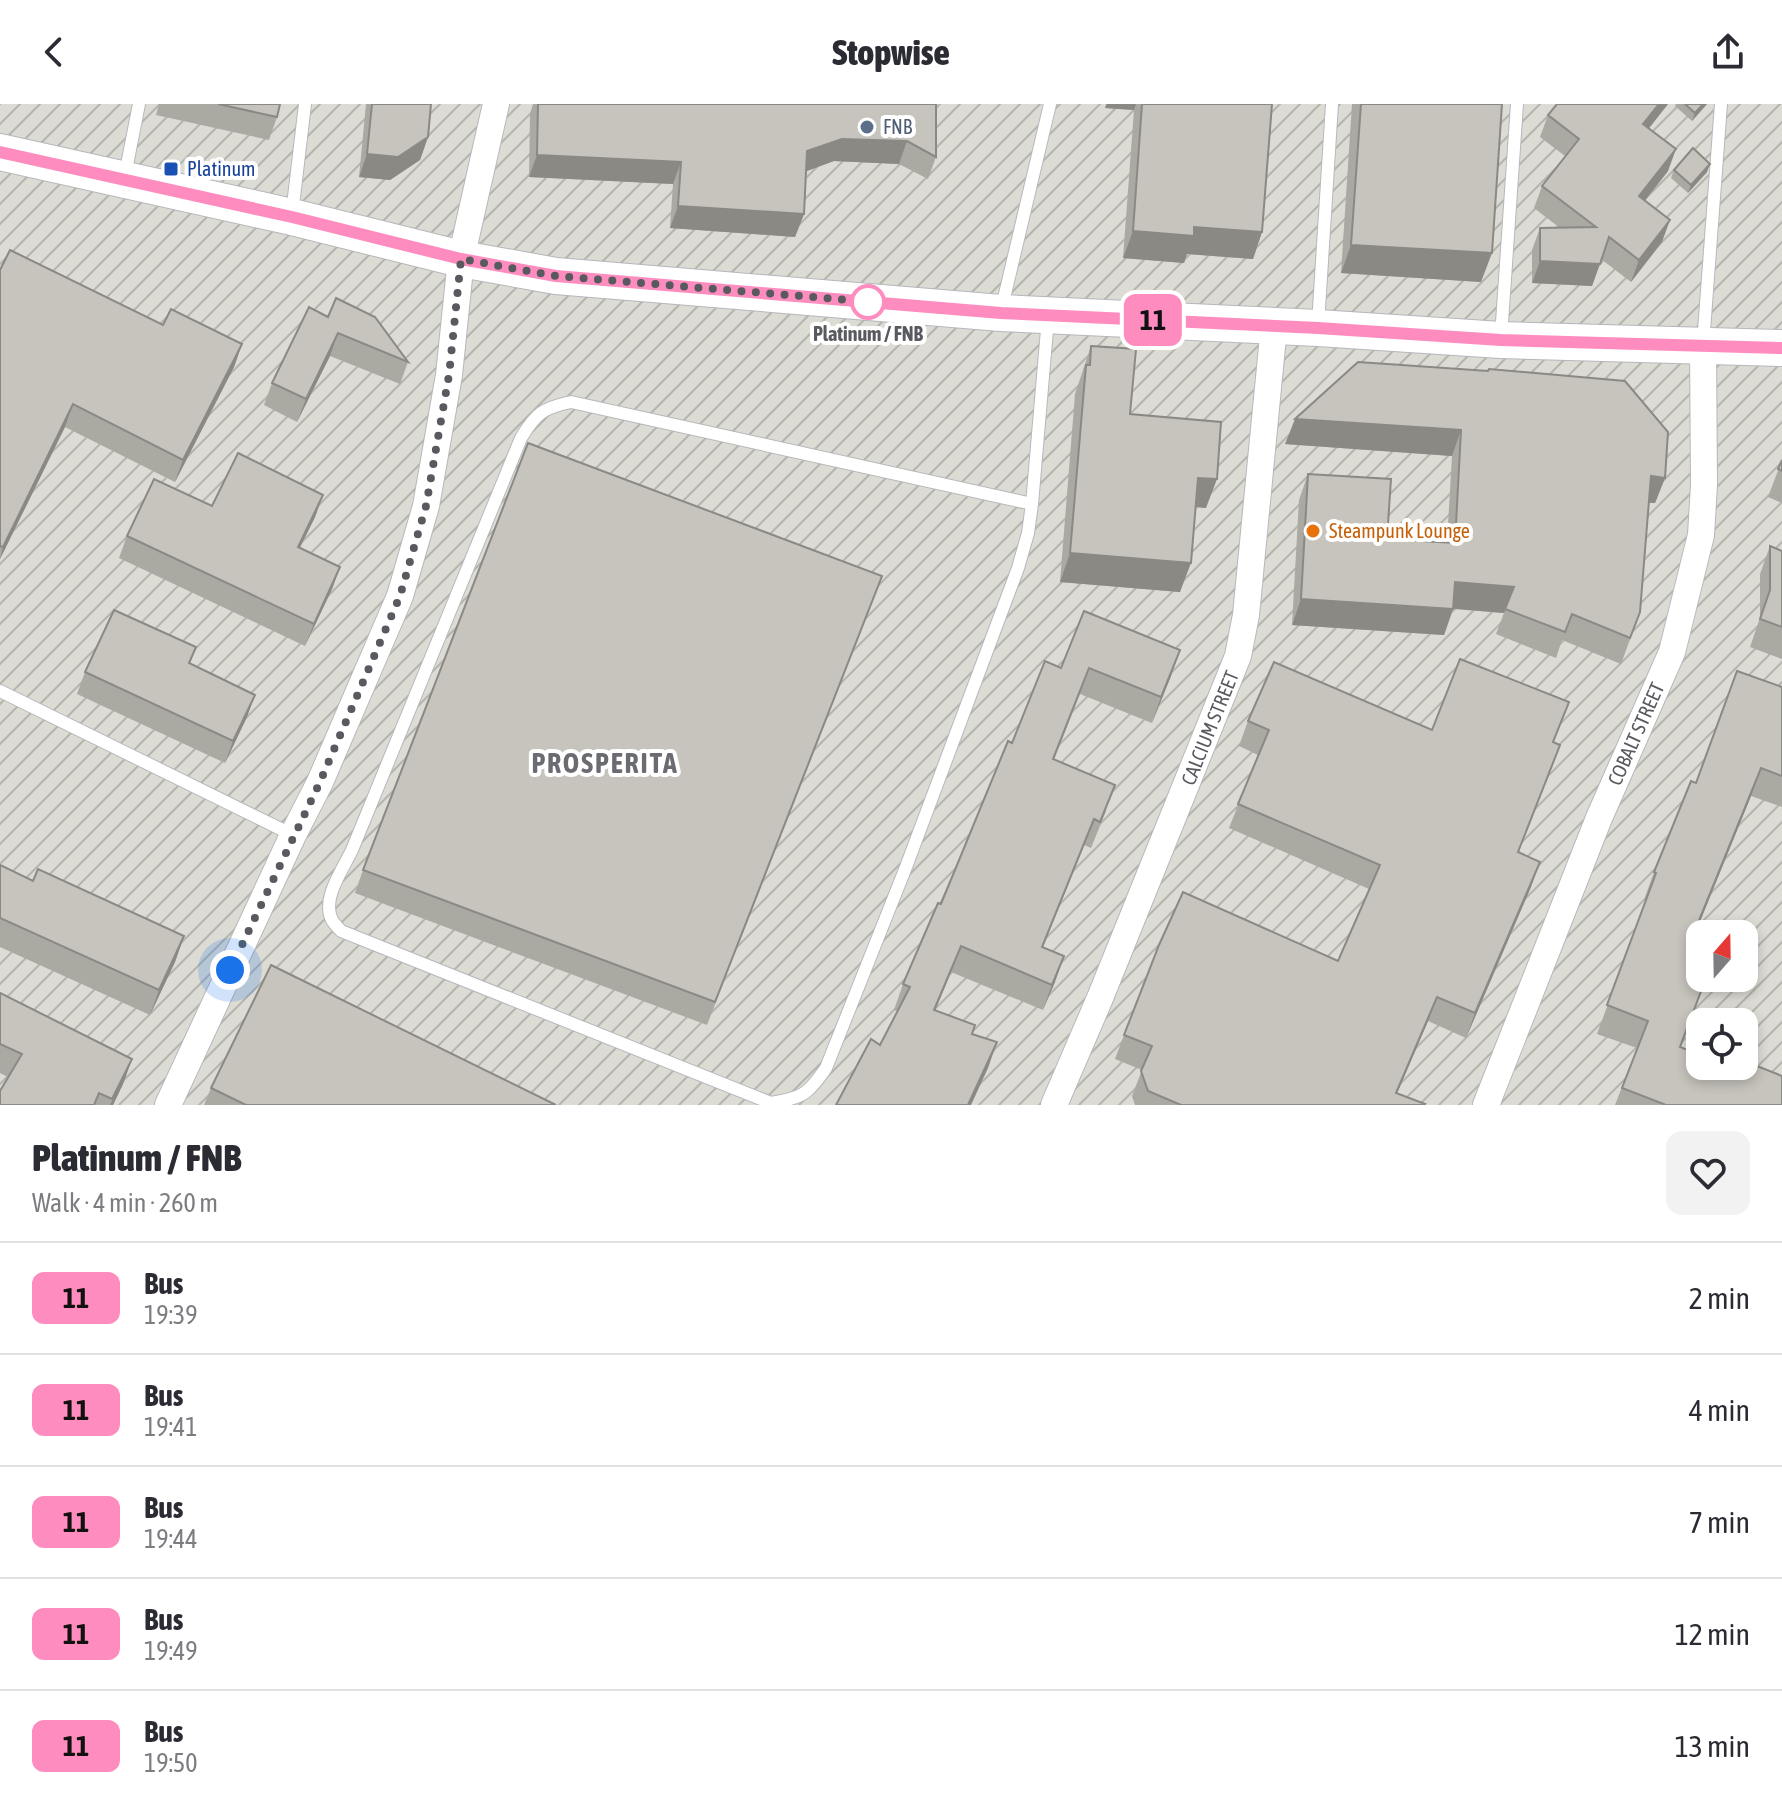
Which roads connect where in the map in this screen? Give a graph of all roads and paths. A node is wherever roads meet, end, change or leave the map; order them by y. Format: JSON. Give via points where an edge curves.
{"nodes":[{"id":1,"x":139,"y":104,"type":"edge"},
{"id":2,"x":305,"y":104,"type":"edge"},
{"id":3,"x":496,"y":104,"type":"edge"},
{"id":4,"x":1050,"y":104,"type":"edge"},
{"id":5,"x":1332,"y":104,"type":"edge"},
{"id":6,"x":1517,"y":104,"type":"edge"},
{"id":7,"x":1721,"y":104,"type":"edge"},
{"id":8,"x":0,"y":152,"type":"edge"},
{"id":9,"x":124,"y":181,"type":"junction"},
{"id":10,"x":292,"y":217,"type":"junction"},
{"id":11,"x":461,"y":259,"type":"junction"},
{"id":12,"x":1001,"y":313,"type":"junction"},
{"id":13,"x":1048,"y":315,"type":"junction"},
{"id":14,"x":1274,"y":326,"type":"junction"},
{"id":15,"x":1318,"y":328,"type":"junction"},
{"id":16,"x":1501,"y":340,"type":"junction"},
{"id":17,"x":1703,"y":345,"type":"junction"},
{"id":18,"x":1782,"y":348,"type":"edge"},
{"id":19,"x":1032,"y":504,"type":"junction"},
{"id":20,"x":0,"y":691,"type":"edge"},
{"id":21,"x":293,"y":835,"type":"junction"},
{"id":22,"x":168,"y":1105,"type":"edge"},
{"id":23,"x":1054,"y":1105,"type":"edge"},
{"id":24,"x":1486,"y":1105,"type":"edge"}],
"edges":[{"from":1,"to":9,"type":"lane"},
{"from":2,"to":10,"type":"lane"},
{"from":3,"to":11,"type":"street"},
{"from":4,"to":12,"type":"lane"},
{"from":5,"to":15,"type":"lane"},
{"from":6,"to":16,"type":"lane"},
{"from":7,"to":17,"type":"lane"},
{"from":8,"to":9,"type":"street"},
{"from":9,"to":10,"type":"street"},
{"from":10,"to":11,"type":"street"},
{"from":11,"to":12,"type":"street","via":[[556,276]]},
{"from":11,"to":21,"type":"street","via":[[449,375],[426,506],[400,596]]},
{"from":12,"to":13,"type":"street"},
{"from":13,"to":14,"type":"street"},
{"from":13,"to":19,"type":"lane"},
{"from":14,"to":15,"type":"street"},
{"from":14,"to":23,"type":"street","name":"CALCIUM STREET","via":[[1238,656]]},
{"from":15,"to":16,"type":"street"},
{"from":16,"to":17,"type":"street"},
{"from":17,"to":18,"type":"street"},
{"from":17,"to":24,"type":"street","name":"COBALT STREET","via":[[1701,535],[1672,652],[1599,818]]},
{"from":19,"to":19,"type":"lane","via":[[1018,568],[906,867],[826,1068],[796,1099],[771,1103],[341,931],[331,919],[333,890],[521,438],[546,408],[571,402]]},
{"from":20,"to":21,"type":"lane"},
{"from":21,"to":22,"type":"street"}]}
